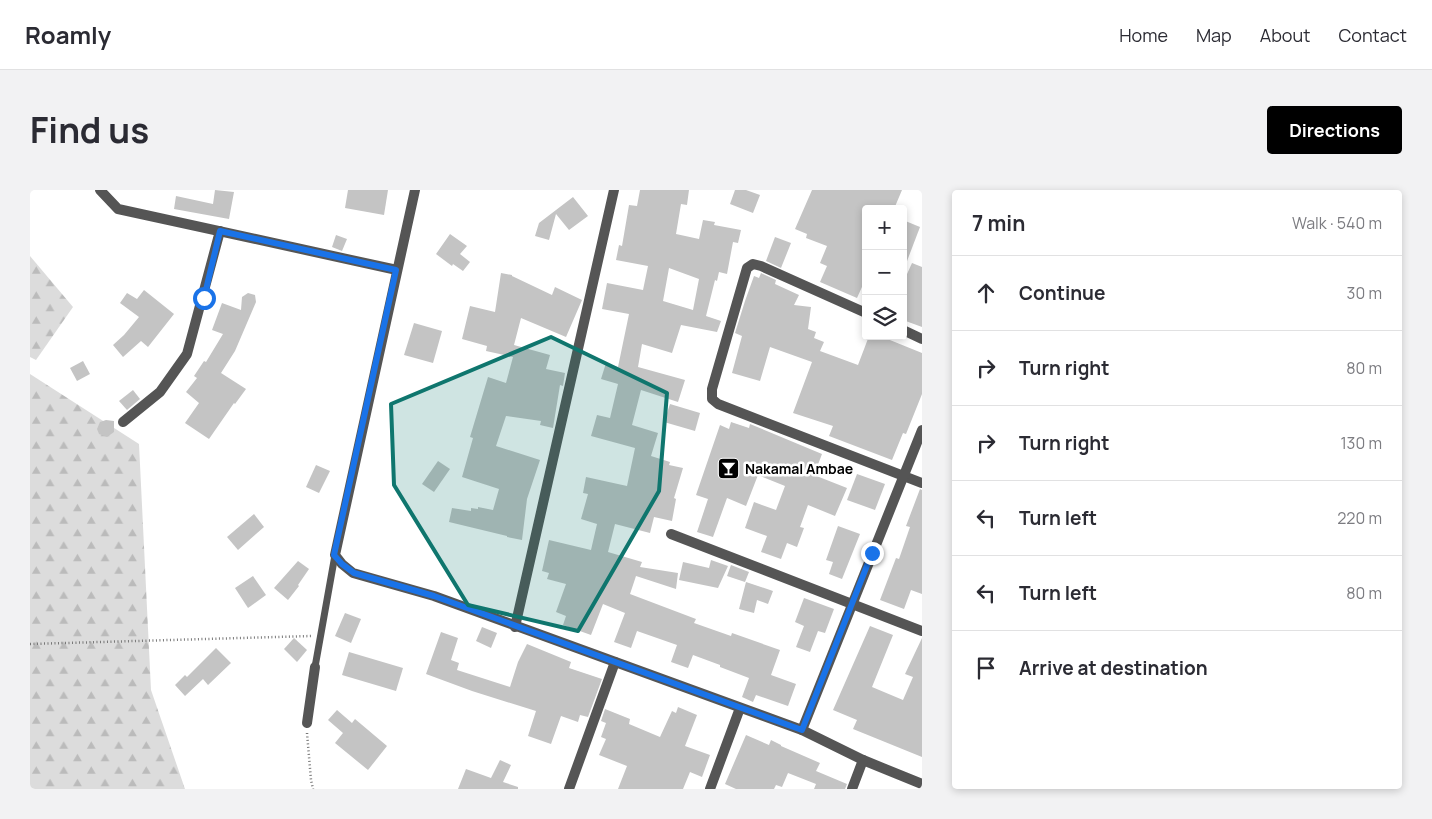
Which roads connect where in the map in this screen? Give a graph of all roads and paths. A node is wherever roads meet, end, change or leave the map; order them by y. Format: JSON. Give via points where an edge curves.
{"nodes":[{"id":1,"x":100,"y":190,"type":"edge"},
{"id":2,"x":415,"y":190,"type":"edge"},
{"id":3,"x":614,"y":190,"type":"edge"},
{"id":4,"x":220,"y":231,"type":"junction"},
{"id":5,"x":396,"y":270,"type":"junction"},
{"id":6,"x":862,"y":311,"type":"edge"},
{"id":7,"x":907,"y":332,"type":"edge"},
{"id":8,"x":922,"y":339,"type":"edge"},
{"id":9,"x":123,"y":422,"type":"dead end"},
{"id":10,"x":922,"y":430,"type":"edge"},
{"id":11,"x":904,"y":477,"type":"junction"},
{"id":12,"x":922,"y":484,"type":"edge"},
{"id":13,"x":671,"y":534,"type":"dead end"},
{"id":14,"x":334,"y":555,"type":"junction"},
{"id":15,"x":852,"y":604,"type":"junction"},
{"id":16,"x":515,"y":626,"type":"junction"},
{"id":17,"x":922,"y":631,"type":"edge"},
{"id":18,"x":320,"y":636,"type":"junction"},
{"id":19,"x":30,"y":644,"type":"edge"},
{"id":20,"x":615,"y":662,"type":"junction"},
{"id":21,"x":315,"y":667,"type":"joint"},
{"id":22,"x":740,"y":708,"type":"junction"},
{"id":23,"x":307,"y":723,"type":"joint"},
{"id":24,"x":802,"y":730,"type":"junction"},
{"id":25,"x":863,"y":760,"type":"junction"},
{"id":26,"x":922,"y":784,"type":"edge"},
{"id":27,"x":313,"y":789,"type":"edge"},
{"id":28,"x":569,"y":789,"type":"edge"},
{"id":29,"x":710,"y":789,"type":"edge"},
{"id":30,"x":852,"y":789,"type":"edge"}],
"edges":[{"from":1,"to":4,"type":"street","via":[[118,208]]},
{"from":2,"to":5,"type":"street"},
{"from":3,"to":16,"type":"street"},
{"from":4,"to":5,"type":"street"},
{"from":4,"to":9,"type":"street","via":[[187,354],[160,392]]},
{"from":5,"to":14,"type":"street"},
{"from":6,"to":11,"type":"street","via":[[753,264],[747,268],[712,389],[712,399]]},
{"from":7,"to":8,"type":"street"},
{"from":10,"to":11,"type":"street"},
{"from":11,"to":12,"type":"street"},
{"from":11,"to":15,"type":"street"},
{"from":13,"to":15,"type":"street"},
{"from":14,"to":16,"type":"street","via":[[354,573],[434,596]]},
{"from":14,"to":18,"type":"lane"},
{"from":15,"to":17,"type":"street"},
{"from":15,"to":24,"type":"street"},
{"from":16,"to":20,"type":"street"},
{"from":18,"to":19,"type":"path"},
{"from":18,"to":21,"type":"lane"},
{"from":20,"to":22,"type":"street"},
{"from":20,"to":28,"type":"street"},
{"from":21,"to":23,"type":"street"},
{"from":22,"to":24,"type":"street"},
{"from":22,"to":29,"type":"street"},
{"from":23,"to":27,"type":"path"},
{"from":24,"to":25,"type":"street"},
{"from":25,"to":26,"type":"street"},
{"from":25,"to":30,"type":"street"}]}
